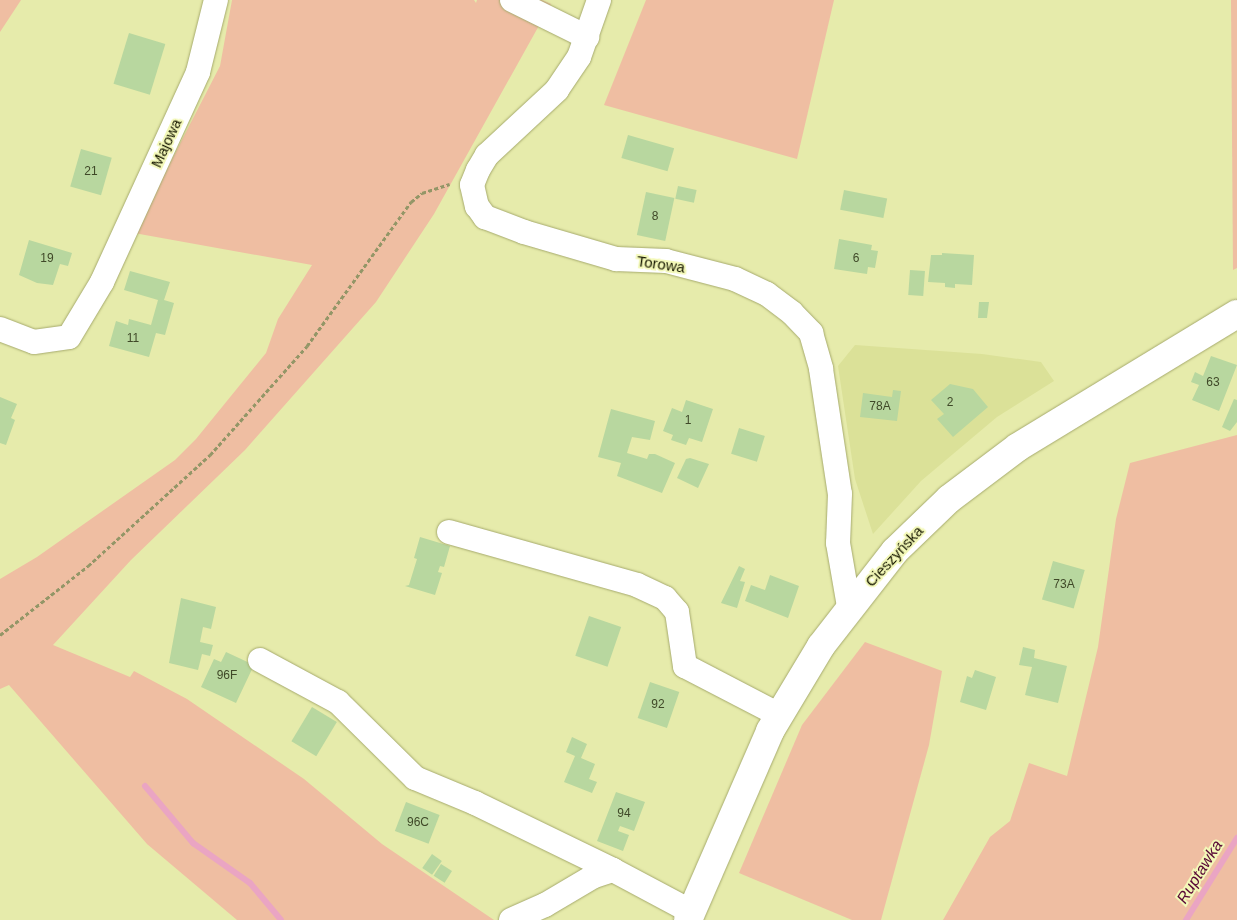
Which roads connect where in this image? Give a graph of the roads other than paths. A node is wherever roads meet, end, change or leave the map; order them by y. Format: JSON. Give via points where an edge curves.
{"nodes":[{"id":1,"x":216,"y":0,"type":"edge"},
{"id":2,"x":512,"y":0,"type":"edge"},
{"id":3,"x":600,"y":0,"type":"edge"},
{"id":4,"x":587,"y":37,"type":"junction"},
{"id":5,"x":1237,"y":314,"type":"edge"},
{"id":6,"x":0,"y":329,"type":"edge"},
{"id":7,"x":449,"y":532,"type":"dead end"},
{"id":8,"x":849,"y":607,"type":"junction"},
{"id":9,"x":260,"y":660,"type":"dead end"},
{"id":10,"x":779,"y":715,"type":"junction"},
{"id":11,"x":613,"y":870,"type":"junction"},
{"id":12,"x":543,"y":913,"type":"edge"},
{"id":13,"x":690,"y":916,"type":"edge"},
{"id":14,"x":511,"y":920,"type":"edge"}],
"edges":[{"from":1,"to":6,"type":"street","name":"Majowa","via":[[198,72],[102,282],[69,337],[34,342]]},
{"from":2,"to":4,"type":"street"},
{"from":3,"to":4,"type":"street"},
{"from":4,"to":8,"type":"street","name":"Torowa","via":[[579,57],[557,90],[487,155],[472,185],[477,206],[485,217],[524,232],[616,259],[666,261],[734,279],[767,294],[792,313],[810,333],[821,368],[840,494],[838,543]]},
{"from":5,"to":8,"type":"main road","name":"Cieszyńska","via":[[1018,447],[950,499],[895,551]]},
{"from":7,"to":10,"type":"street","via":[[637,585],[665,598],[677,612],[684,666]]},
{"from":8,"to":10,"type":"main road","name":"Cieszyńska","via":[[798,681]]},
{"from":9,"to":11,"type":"street","via":[[338,702],[415,778],[475,803]]},
{"from":10,"to":13,"type":"main road","name":"Cieszyńska"},
{"from":11,"to":12,"type":"street","via":[[594,876]]},
{"from":11,"to":13,"type":"street"},
{"from":12,"to":14,"type":"street"}]}
